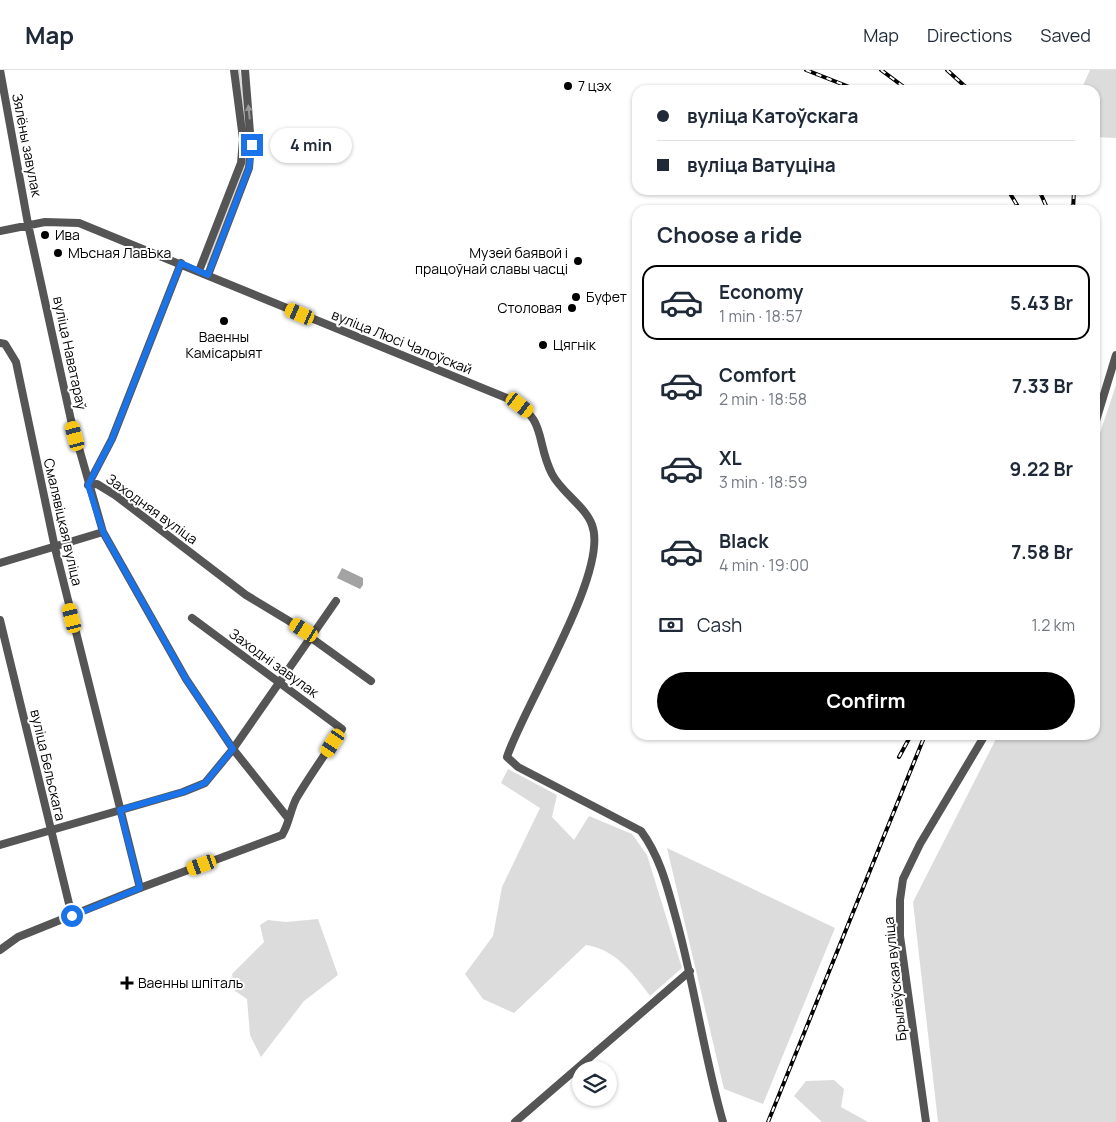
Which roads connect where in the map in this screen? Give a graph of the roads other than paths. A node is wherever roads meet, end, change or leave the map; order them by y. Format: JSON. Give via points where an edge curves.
{"nodes":[{"id":1,"x":0,"y":70,"type":"edge"},
{"id":2,"x":234,"y":70,"type":"edge"},
{"id":3,"x":244,"y":70,"type":"edge"},
{"id":4,"x":28,"y":224,"type":"junction"},
{"id":5,"x":0,"y":231,"type":"edge"},
{"id":6,"x":181,"y":263,"type":"junction"},
{"id":7,"x":199,"y":271,"type":"junction"},
{"id":8,"x":208,"y":275,"type":"junction"},
{"id":9,"x":0,"y":343,"type":"edge"},
{"id":10,"x":1116,"y":355,"type":"edge"},
{"id":11,"x":1100,"y":408,"type":"edge"},
{"id":12,"x":88,"y":485,"type":"junction"},
{"id":13,"x":103,"y":532,"type":"junction"},
{"id":14,"x":55,"y":548,"type":"junction"},
{"id":15,"x":0,"y":563,"type":"edge"},
{"id":16,"x":336,"y":601,"type":"dead end"},
{"id":17,"x":192,"y":618,"type":"dead end"},
{"id":18,"x":0,"y":620,"type":"edge"},
{"id":19,"x":310,"y":637,"type":"junction"},
{"id":20,"x":371,"y":680,"type":"dead end"},
{"id":21,"x":279,"y":683,"type":"junction"},
{"id":22,"x":982,"y":740,"type":"edge"},
{"id":23,"x":233,"y":749,"type":"junction"},
{"id":24,"x":120,"y":810,"type":"junction"},
{"id":25,"x":288,"y":818,"type":"junction"},
{"id":26,"x":51,"y":831,"type":"junction"},
{"id":27,"x":0,"y":846,"type":"edge"},
{"id":28,"x":140,"y":888,"type":"junction"},
{"id":29,"x":72,"y":916,"type":"junction"},
{"id":30,"x":0,"y":950,"type":"edge"},
{"id":31,"x":690,"y":971,"type":"junction"},
{"id":32,"x":515,"y":1122,"type":"edge"},
{"id":33,"x":723,"y":1122,"type":"edge"},
{"id":34,"x":926,"y":1122,"type":"edge"}],
"edges":[{"from":1,"to":4,"type":"street","name":"Зялёны завулак"},
{"from":2,"to":7,"type":"street","via":[[243,139],[241,163]]},
{"from":8,"to":3,"type":"street","one_way":true,"via":[[249,168],[252,145]]},
{"from":4,"to":5,"type":"street","name":"вуліца Люсі Чалоўскай"},
{"from":4,"to":6,"type":"street","name":"вуліца Люсі Чалоўскай","via":[[79,223]]},
{"from":4,"to":12,"type":"street","name":"вуліца Наватараў"},
{"from":6,"to":7,"type":"street","name":"вуліца Люсі Чалоўскай"},
{"from":6,"to":12,"type":"street","name":"Заходняя вуліца","via":[[115,431]]},
{"from":7,"to":8,"type":"street","name":"вуліца Люсі Чалоўскай"},
{"from":8,"to":31,"type":"street","name":"вуліца Люсі Чалоўскай","via":[[509,399],[534,419],[552,475],[592,523],[595,539],[589,569],[572,616],[507,758],[518,767],[641,831],[654,849],[665,879]]},
{"from":9,"to":14,"type":"street","name":"Смалявіцкая вуліца","via":[[5,344],[16,362]]},
{"from":10,"to":11,"type":"street"},
{"from":12,"to":13,"type":"street","name":"вуліца Наватараў"},
{"from":12,"to":19,"type":"street","name":"Заходняя вуліца","via":[[97,484],[115,495],[246,595],[304,630]]},
{"from":13,"to":14,"type":"street"},
{"from":13,"to":23,"type":"street","name":"вуліца Наватараў","via":[[186,679]]},
{"from":14,"to":15,"type":"street"},
{"from":14,"to":24,"type":"street","name":"Смалявіцкая вуліца"},
{"from":16,"to":19,"type":"street"},
{"from":17,"to":21,"type":"street","name":"Заходні завулак"},
{"from":18,"to":26,"type":"street","name":"вуліца Бельскага"},
{"from":19,"to":20,"type":"street","name":"Заходняя вуліца"},
{"from":19,"to":21,"type":"street"},
{"from":21,"to":23,"type":"street"},
{"from":21,"to":25,"type":"street","name":"Заходні завулак","via":[[342,729],[297,798]]},
{"from":22,"to":34,"type":"street","name":"Брылёўская вуліца","via":[[920,844],[903,879],[900,936]]},
{"from":23,"to":24,"type":"street","via":[[205,783]]},
{"from":23,"to":25,"type":"street","name":"вуліца Наватараў"},
{"from":24,"to":26,"type":"street"},
{"from":24,"to":28,"type":"street","name":"Смалявіцкая вуліца"},
{"from":25,"to":28,"type":"street","via":[[282,835]]},
{"from":26,"to":27,"type":"street"},
{"from":26,"to":29,"type":"street","name":"вуліца Бельскага"},
{"from":28,"to":29,"type":"street"},
{"from":29,"to":30,"type":"street","via":[[18,937]]},
{"from":31,"to":32,"type":"street"},
{"from":31,"to":33,"type":"street"}]}
